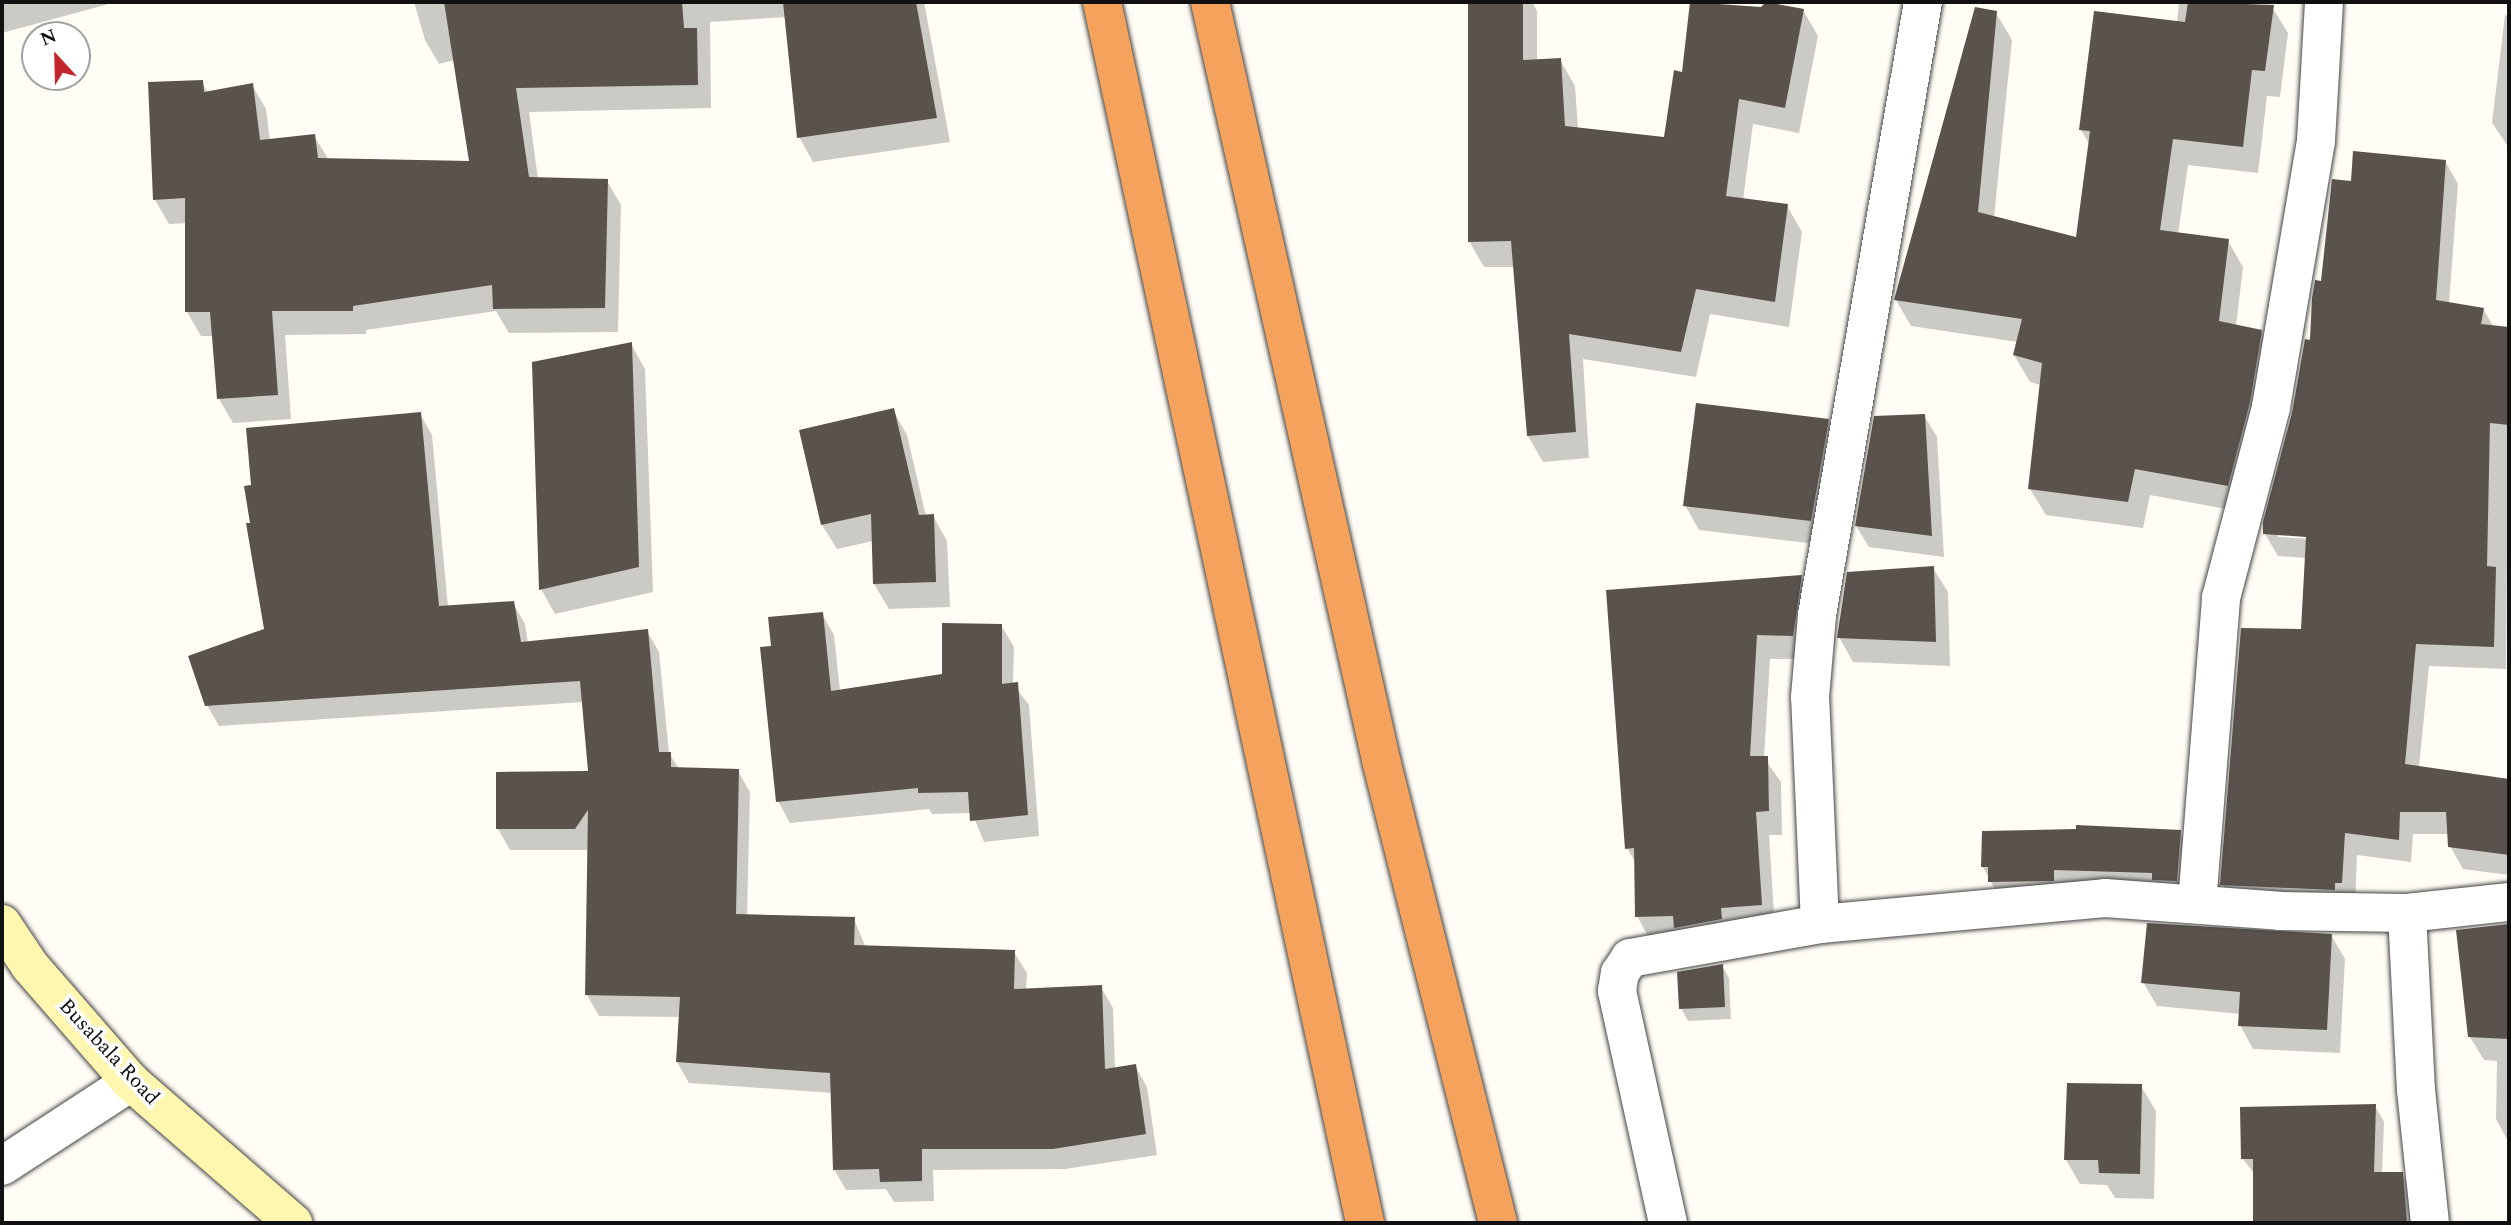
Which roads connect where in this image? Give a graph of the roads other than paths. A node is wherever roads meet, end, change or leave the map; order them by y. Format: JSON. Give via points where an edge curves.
{"nodes":[{"id":1,"x":1102,"y":2,"type":"edge"},
{"id":2,"x":1210,"y":2,"type":"edge"},
{"id":3,"x":1923,"y":2,"type":"edge"},
{"id":4,"x":2324,"y":2,"type":"edge"},
{"id":5,"x":2509,"y":902,"type":"edge"},
{"id":6,"x":2197,"y":904,"type":"junction"},
{"id":7,"x":2407,"y":914,"type":"junction"},
{"id":8,"x":2,"y":924,"type":"edge"},
{"id":9,"x":1820,"y":924,"type":"junction"},
{"id":10,"x":131,"y":1082,"type":"junction"},
{"id":11,"x":2,"y":1166,"type":"edge"},
{"id":12,"x":293,"y":1223,"type":"edge"},
{"id":13,"x":1365,"y":1223,"type":"edge"},
{"id":14,"x":1497,"y":1223,"type":"edge"},
{"id":15,"x":1668,"y":1223,"type":"edge"},
{"id":16,"x":2430,"y":1223,"type":"edge"}],
"edges":[{"from":1,"to":13,"type":"highway"},
{"from":2,"to":14,"type":"highway","via":[[1382,764]]},
{"from":3,"to":9,"type":"street","via":[[1817,615],[1810,697]]},
{"from":4,"to":6,"type":"street","via":[[2316,141],[2271,407],[2221,598]]},
{"from":5,"to":7,"type":"street"},
{"from":6,"to":7,"type":"street"},
{"from":6,"to":9,"type":"street","via":[[2105,898]]},
{"from":7,"to":16,"type":"street","via":[[2416,1090]]},
{"from":8,"to":10,"type":"street","name":"Busabala Road","via":[[30,966]]},
{"from":9,"to":15,"type":"street","via":[[1657,951],[1630,958],[1620,974],[1617,991]]},
{"from":10,"to":11,"type":"street"},
{"from":10,"to":12,"type":"street","name":"Busabala Road"}]}
